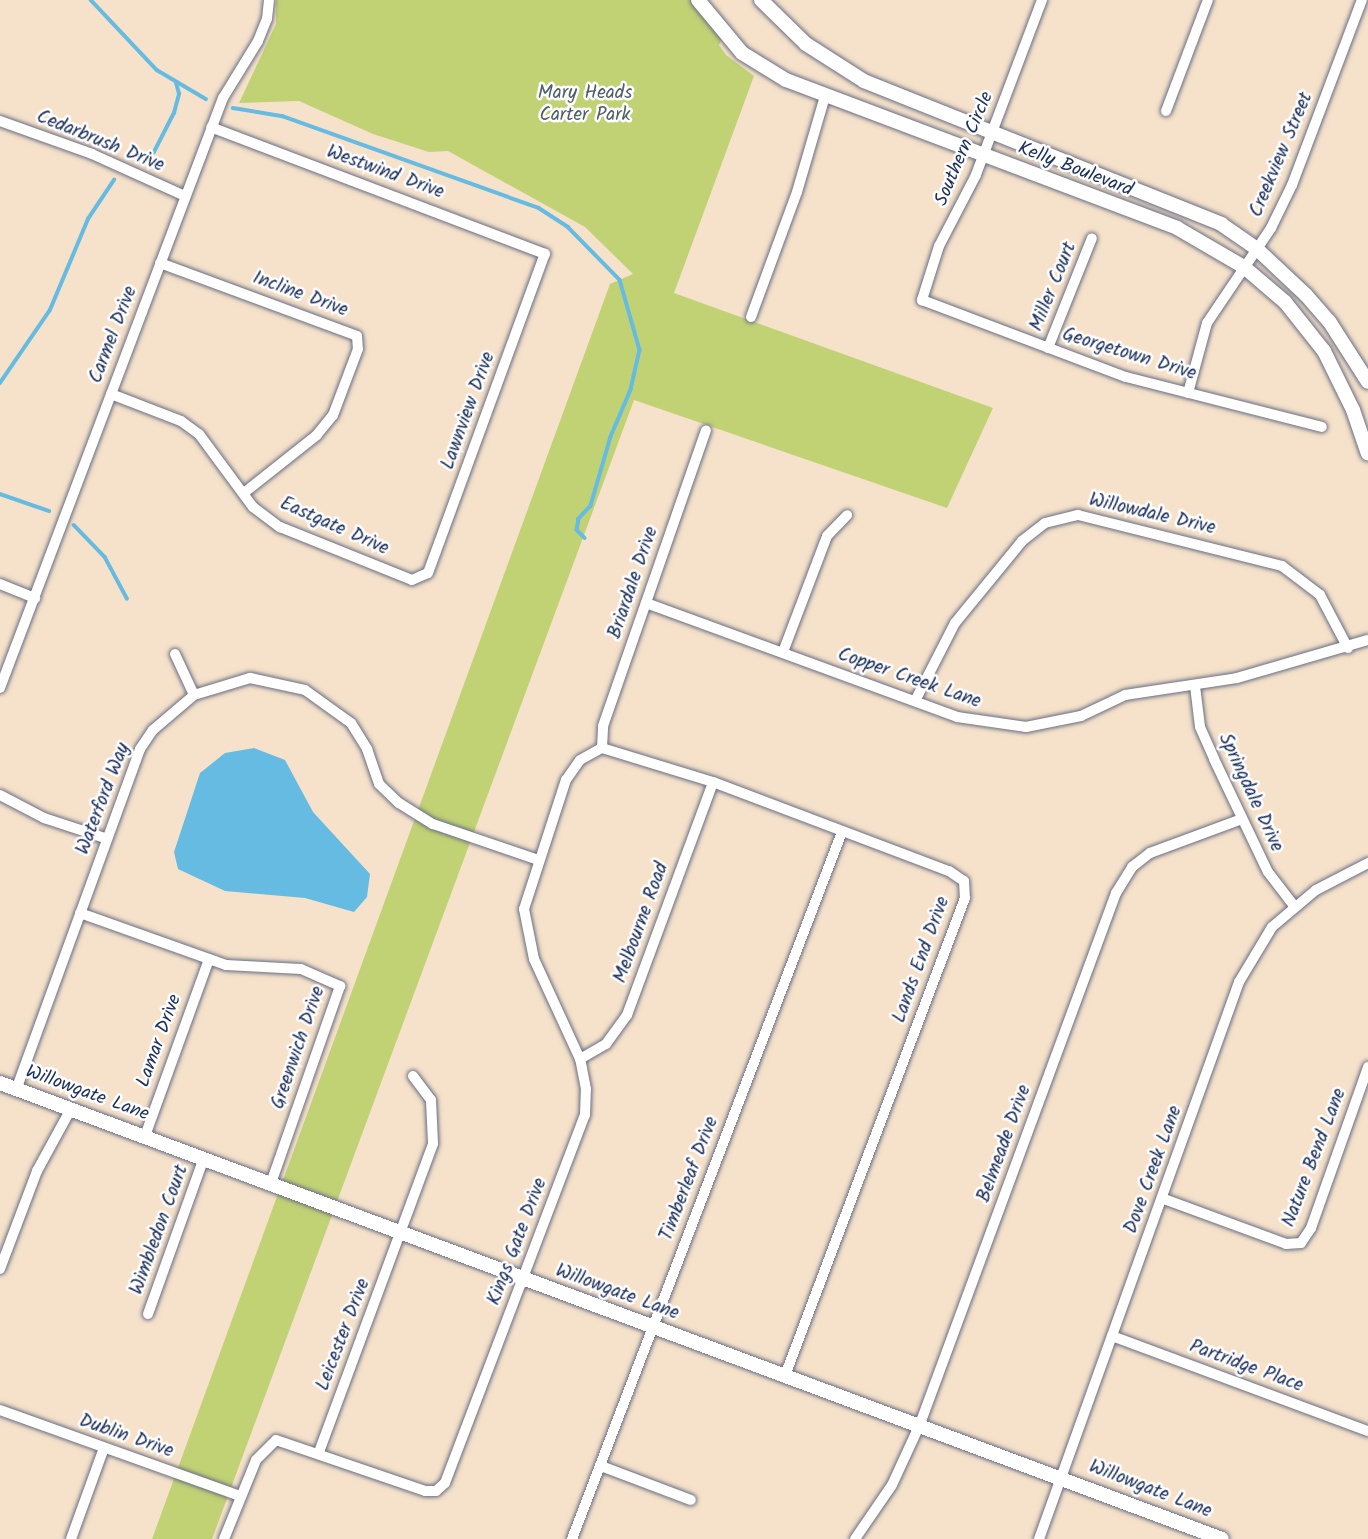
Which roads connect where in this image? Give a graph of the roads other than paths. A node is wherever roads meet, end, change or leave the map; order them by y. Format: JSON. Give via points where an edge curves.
{"nodes":[{"id":1,"x":269,"y":0,"type":"edge"},
{"id":2,"x":698,"y":0,"type":"edge"},
{"id":3,"x":761,"y":0,"type":"edge"},
{"id":4,"x":1042,"y":0,"type":"edge"},
{"id":5,"x":1208,"y":0,"type":"edge"},
{"id":6,"x":1362,"y":0,"type":"edge"},
{"id":7,"x":825,"y":96,"type":"junction"},
{"id":8,"x":1166,"y":111,"type":"dead end"},
{"id":9,"x":0,"y":121,"type":"edge"},
{"id":10,"x":211,"y":127,"type":"junction"},
{"id":11,"x":993,"y":134,"type":"junction"},
{"id":12,"x":984,"y":157,"type":"junction"},
{"id":13,"x":185,"y":196,"type":"junction"},
{"id":14,"x":1091,"y":238,"type":"dead end"},
{"id":15,"x":1257,"y":249,"type":"junction"},
{"id":16,"x":545,"y":254,"type":"joint"},
{"id":17,"x":160,"y":263,"type":"junction"},
{"id":18,"x":1244,"y":267,"type":"junction"},
{"id":19,"x":931,"y":304,"type":"joint"},
{"id":20,"x":751,"y":317,"type":"dead end"},
{"id":21,"x":1048,"y":348,"type":"junction"},
{"id":22,"x":1368,"y":383,"type":"edge"},
{"id":23,"x":1188,"y":393,"type":"junction"},
{"id":24,"x":111,"y":394,"type":"junction"},
{"id":25,"x":1322,"y":427,"type":"dead end"},
{"id":26,"x":706,"y":430,"type":"dead end"},
{"id":27,"x":1368,"y":454,"type":"edge"},
{"id":28,"x":245,"y":492,"type":"junction"},
{"id":29,"x":847,"y":515,"type":"dead end"},
{"id":30,"x":422,"y":578,"type":"joint"},
{"id":31,"x":0,"y":584,"type":"edge"},
{"id":32,"x":36,"y":597,"type":"junction"},
{"id":33,"x":646,"y":603,"type":"junction"},
{"id":34,"x":1368,"y":640,"type":"edge"},
{"id":35,"x":1348,"y":648,"type":"junction"},
{"id":36,"x":783,"y":652,"type":"junction"},
{"id":37,"x":175,"y":654,"type":"dead end"},
{"id":38,"x":1195,"y":686,"type":"junction"},
{"id":39,"x":0,"y":688,"type":"edge"},
{"id":40,"x":194,"y":695,"type":"junction"},
{"id":41,"x":915,"y":701,"type":"junction"},
{"id":42,"x":602,"y":748,"type":"junction"},
{"id":43,"x":713,"y":782,"type":"junction"},
{"id":44,"x":0,"y":794,"type":"edge"},
{"id":45,"x":1242,"y":819,"type":"junction"},
{"id":46,"x":842,"y":832,"type":"junction"},
{"id":47,"x":105,"y":838,"type":"junction"},
{"id":48,"x":538,"y":860,"type":"junction"},
{"id":49,"x":1368,"y":863,"type":"edge"},
{"id":50,"x":1295,"y":907,"type":"junction"},
{"id":51,"x":80,"y":913,"type":"junction"},
{"id":52,"x":209,"y":959,"type":"junction"},
{"id":53,"x":580,"y":1059,"type":"junction"},
{"id":54,"x":1368,"y":1067,"type":"edge"},
{"id":55,"x":413,"y":1076,"type":"dead end"},
{"id":56,"x":0,"y":1083,"type":"edge"},
{"id":57,"x":16,"y":1090,"type":"junction"},
{"id":58,"x":71,"y":1109,"type":"junction"},
{"id":59,"x":145,"y":1136,"type":"junction"},
{"id":60,"x":204,"y":1158,"type":"junction"},
{"id":61,"x":271,"y":1182,"type":"junction"},
{"id":62,"x":1164,"y":1199,"type":"junction"},
{"id":63,"x":402,"y":1230,"type":"junction"},
{"id":64,"x":0,"y":1269,"type":"edge"},
{"id":65,"x":522,"y":1279,"type":"junction"},
{"id":66,"x":148,"y":1314,"type":"dead end"},
{"id":67,"x":651,"y":1326,"type":"junction"},
{"id":68,"x":1112,"y":1336,"type":"junction"},
{"id":69,"x":786,"y":1373,"type":"junction"},
{"id":70,"x":0,"y":1410,"type":"edge"},
{"id":71,"x":920,"y":1424,"type":"junction"},
{"id":72,"x":1368,"y":1431,"type":"edge"},
{"id":73,"x":104,"y":1448,"type":"junction"},
{"id":74,"x":319,"y":1452,"type":"junction"},
{"id":75,"x":601,"y":1466,"type":"junction"},
{"id":76,"x":1059,"y":1476,"type":"junction"},
{"id":77,"x":240,"y":1496,"type":"junction"},
{"id":78,"x":691,"y":1500,"type":"dead end"},
{"id":79,"x":1203,"y":1536,"type":"edge"},
{"id":80,"x":71,"y":1539,"type":"edge"},
{"id":81,"x":224,"y":1539,"type":"edge"},
{"id":82,"x":572,"y":1539,"type":"edge"},
{"id":83,"x":855,"y":1539,"type":"edge"},
{"id":84,"x":1040,"y":1539,"type":"edge"},
{"id":85,"x":1222,"y":1539,"type":"edge"}],
"edges":[{"from":1,"to":10,"type":"street","name":"Carmel Drive","via":[[268,19],[258,41]]},
{"from":2,"to":7,"type":"main road","name":"Kelly Boulevard","via":[[742,53],[786,80]]},
{"from":3,"to":11,"type":"main road","name":"Kelly Boulevard","via":[[832,63]]},
{"from":4,"to":11,"type":"street","name":"Southern Circle"},
{"from":5,"to":8,"type":"street"},
{"from":6,"to":15,"type":"street","name":"Creekview Street","via":[[1292,185]]},
{"from":7,"to":12,"type":"main road","name":"Kelly Boulevard"},
{"from":7,"to":20,"type":"street","via":[[797,192]]},
{"from":9,"to":13,"type":"street","name":"Cedarbrush Drive","via":[[92,154]]},
{"from":10,"to":13,"type":"street","name":"Carmel Drive"},
{"from":10,"to":16,"type":"street","name":"Westwind Drive"},
{"from":11,"to":12,"type":"street","name":"Southern Circle"},
{"from":11,"to":15,"type":"main road","name":"Kelly Boulevard","via":[[1186,207]]},
{"from":12,"to":18,"type":"main road","name":"Kelly Boulevard","via":[[1177,228]]},
{"from":12,"to":19,"type":"street","name":"Southern Circle","via":[[925,280],[922,300]]},
{"from":13,"to":17,"type":"street","name":"Carmel Drive"},
{"from":14,"to":21,"type":"street","name":"Miller Court"},
{"from":15,"to":18,"type":"street","name":"Creekview Street"},
{"from":15,"to":22,"type":"main road","name":"Kelly Boulevard","via":[[1329,321]]},
{"from":16,"to":30,"type":"street","name":"Lawnview Drive"},
{"from":17,"to":24,"type":"street","name":"Carmel Drive"},
{"from":17,"to":28,"type":"street","name":"Incline Drive","via":[[357,336],[358,349],[333,415],[317,435]]},
{"from":18,"to":23,"type":"street","name":"Creekview Street","via":[[1207,323]]},
{"from":18,"to":27,"type":"main road","name":"Kelly Boulevard","via":[[1285,302],[1324,351]]},
{"from":19,"to":21,"type":"street","name":"Georgetown Drive"},
{"from":21,"to":23,"type":"street","name":"Georgetown Drive","via":[[1126,377]]},
{"from":23,"to":25,"type":"street","name":"Georgetown Drive"},
{"from":24,"to":28,"type":"street","name":"Eastgate Drive","via":[[190,427],[213,447]]},
{"from":24,"to":32,"type":"street","name":"Carmel Drive"},
{"from":26,"to":33,"type":"street","name":"Briardale Drive"},
{"from":28,"to":30,"type":"street","name":"Eastgate Drive","via":[[253,507],[280,527],[412,580]]},
{"from":29,"to":36,"type":"street","via":[[827,536]]},
{"from":31,"to":32,"type":"street"},
{"from":32,"to":39,"type":"street","name":"Carmel Drive"},
{"from":33,"to":36,"type":"street","name":"Copper Creek Lane"},
{"from":33,"to":42,"type":"street","name":"Briardale Drive","via":[[603,726]]},
{"from":34,"to":35,"type":"street","name":"Copper Creek Lane"},
{"from":35,"to":38,"type":"street","name":"Copper Creek Lane"},
{"from":35,"to":41,"type":"street","name":"Willowdale Drive","via":[[1321,595],[1282,566],[1077,515],[1045,523],[1022,541],[955,623]]},
{"from":36,"to":41,"type":"street","name":"Copper Creek Lane"},
{"from":37,"to":40,"type":"street"},
{"from":38,"to":41,"type":"street","name":"Copper Creek Lane","via":[[1125,695],[1081,716],[1026,727],[979,723]]},
{"from":38,"to":45,"type":"street","name":"Springdale Drive","via":[[1200,727]]},
{"from":40,"to":47,"type":"street","name":"Waterford Way","via":[[153,730],[140,749]]},
{"from":40,"to":48,"type":"street","name":"Waterford Way","via":[[250,678],[305,690],[351,723],[379,784],[399,803],[433,824]]},
{"from":42,"to":43,"type":"street","name":"Lands End Drive"},
{"from":42,"to":48,"type":"street","name":"Kings Gate Drive","via":[[580,760],[566,780]]},
{"from":43,"to":46,"type":"street","name":"Lands End Drive"},
{"from":43,"to":53,"type":"street","name":"Melbourne Road","via":[[627,1015],[606,1044]]},
{"from":44,"to":47,"type":"street","via":[[44,818]]},
{"from":45,"to":50,"type":"street","name":"Springdale Drive","via":[[1268,872]]},
{"from":45,"to":71,"type":"street","name":"Belmeade Drive","via":[[1150,852],[1132,867],[1116,892]]},
{"from":46,"to":67,"type":"street","name":"Timberleaf Drive"},
{"from":46,"to":69,"type":"street","name":"Lands End Drive","via":[[949,871],[964,881],[964,898]]},
{"from":47,"to":51,"type":"street","name":"Waterford Way"},
{"from":48,"to":53,"type":"street","name":"Kings Gate Drive","via":[[524,909],[526,934],[548,994]]},
{"from":49,"to":50,"type":"street","name":"Dove Creek Lane","via":[[1335,878]]},
{"from":50,"to":62,"type":"street","name":"Dove Creek Lane","via":[[1272,927],[1239,982]]},
{"from":51,"to":52,"type":"street","name":"Greenwich Drive"},
{"from":51,"to":57,"type":"street","name":"Waterford Way"},
{"from":52,"to":59,"type":"street","name":"Lamar Drive"},
{"from":52,"to":61,"type":"street","name":"Greenwich Drive","via":[[241,967],[301,968],[340,986]]},
{"from":53,"to":65,"type":"street","name":"Kings Gate Drive","via":[[585,1115]]},
{"from":54,"to":62,"type":"street","name":"Nature Bend Lane","via":[[1311,1228],[1301,1243],[1286,1244]]},
{"from":55,"to":63,"type":"street","name":"Leicester Drive","via":[[431,1100],[435,1124],[433,1143]]},
{"from":56,"to":57,"type":"main road","name":"Willowgate Lane"},
{"from":57,"to":58,"type":"main road","name":"Willowgate Lane"},
{"from":58,"to":59,"type":"main road","name":"Willowgate Lane"},
{"from":58,"to":64,"type":"street","via":[[37,1171]]},
{"from":59,"to":60,"type":"main road","name":"Willowgate Lane"},
{"from":60,"to":61,"type":"main road","name":"Willowgate Lane"},
{"from":60,"to":66,"type":"street","name":"Wimbledon Court"},
{"from":61,"to":63,"type":"main road","name":"Willowgate Lane"},
{"from":62,"to":68,"type":"street","name":"Dove Creek Lane"},
{"from":63,"to":65,"type":"main road","name":"Willowgate Lane"},
{"from":63,"to":74,"type":"street","name":"Leicester Drive"},
{"from":65,"to":67,"type":"main road","name":"Willowgate Lane"},
{"from":65,"to":74,"type":"street","name":"Kings Gate Drive","via":[[445,1483],[436,1492]]},
{"from":67,"to":69,"type":"main road","name":"Willowgate Lane"},
{"from":67,"to":75,"type":"street","name":"Timberleaf Drive"},
{"from":68,"to":72,"type":"street","name":"Partridge Place"},
{"from":68,"to":76,"type":"street","name":"Dove Creek Lane"},
{"from":69,"to":71,"type":"main road","name":"Willowgate Lane"},
{"from":70,"to":73,"type":"street","name":"Dublin Drive"},
{"from":71,"to":76,"type":"main road","name":"Willowgate Lane"},
{"from":71,"to":83,"type":"street","name":"Belmeade Drive","via":[[892,1485]]},
{"from":73,"to":77,"type":"street","name":"Dublin Drive"},
{"from":73,"to":80,"type":"street"},
{"from":74,"to":77,"type":"street","name":"Kings Gate Drive","via":[[276,1440],[256,1460]]},
{"from":75,"to":78,"type":"street"},
{"from":75,"to":82,"type":"street","name":"Timberleaf Drive"},
{"from":76,"to":79,"type":"main road","name":"Willowgate Lane"},
{"from":76,"to":84,"type":"street","name":"Dove Creek Lane"},
{"from":77,"to":81,"type":"street","name":"Kings Gate Drive"},
{"from":79,"to":85,"type":"main road","name":"Willowgate Lane"}]}
